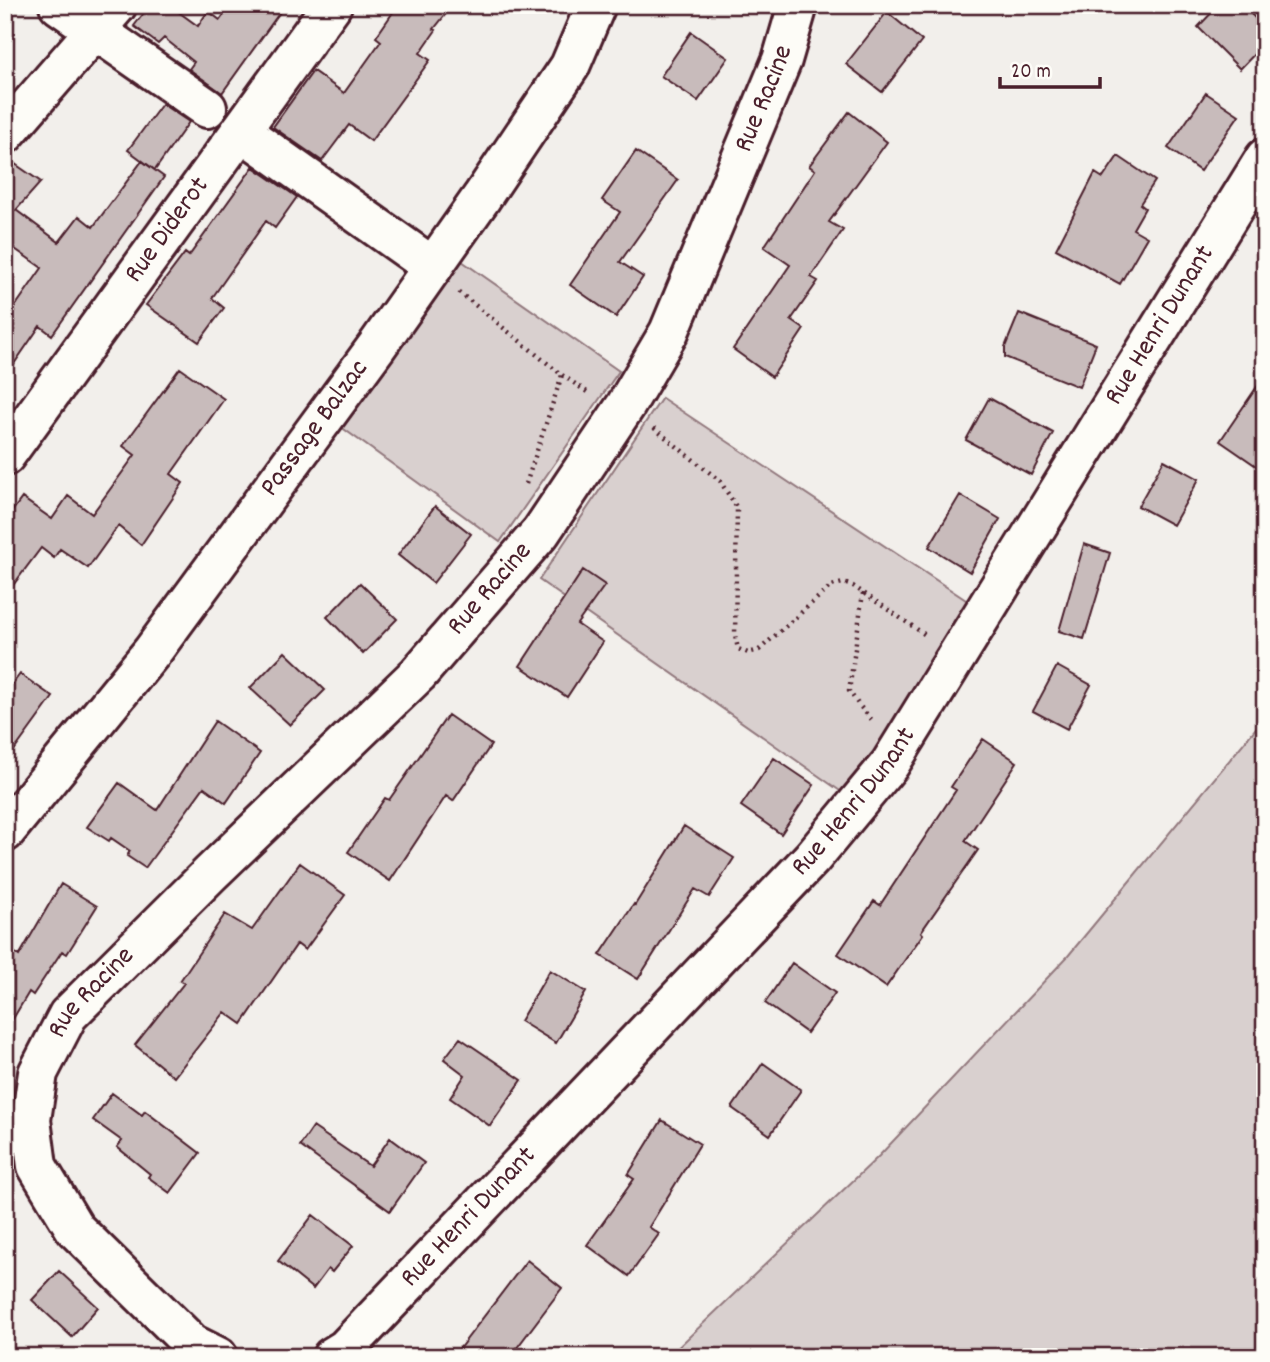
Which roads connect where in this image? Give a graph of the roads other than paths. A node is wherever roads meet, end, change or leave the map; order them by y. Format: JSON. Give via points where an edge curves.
{"nodes":[{"id":1,"x":59,"y":5,"type":"edge"},
{"id":2,"x":332,"y":5,"type":"edge"},
{"id":3,"x":596,"y":5,"type":"edge"},
{"id":4,"x":798,"y":5,"type":"edge"},
{"id":5,"x":106,"y":18,"type":"edge"},
{"id":6,"x":206,"y":108,"type":"dead end"},
{"id":7,"x":241,"y":131,"type":"junction"},
{"id":8,"x":5,"y":134,"type":"edge"},
{"id":9,"x":1265,"y":158,"type":"edge"},
{"id":10,"x":431,"y":269,"type":"junction"},
{"id":11,"x":5,"y":456,"type":"edge"},
{"id":12,"x":5,"y":832,"type":"edge"},
{"id":13,"x":21,"y":1082,"type":"edge"},
{"id":14,"x":218,"y":1357,"type":"edge"},
{"id":15,"x":332,"y":1357,"type":"edge"}],
"edges":[{"from":1,"to":5,"type":"street"},
{"from":2,"to":7,"type":"street","name":"Rue Diderot"},
{"from":3,"to":10,"type":"street","name":"Passage Balzac","via":[[570,66]]},
{"from":4,"to":13,"type":"street","name":"Rue Racine","via":[[782,60],[669,332],[541,532],[418,674],[68,1015]]},
{"from":5,"to":6,"type":"street"},
{"from":5,"to":8,"type":"street"},
{"from":7,"to":10,"type":"street"},
{"from":7,"to":11,"type":"street","name":"Rue Diderot"},
{"from":9,"to":15,"type":"street","name":"Rue Henri Dunant","via":[[890,764],[802,868],[345,1349]]},
{"from":10,"to":12,"type":"street","name":"Passage Balzac","via":[[152,652]]},
{"from":13,"to":14,"type":"street","via":[[37,1166],[75,1229],[192,1344]]}]}
